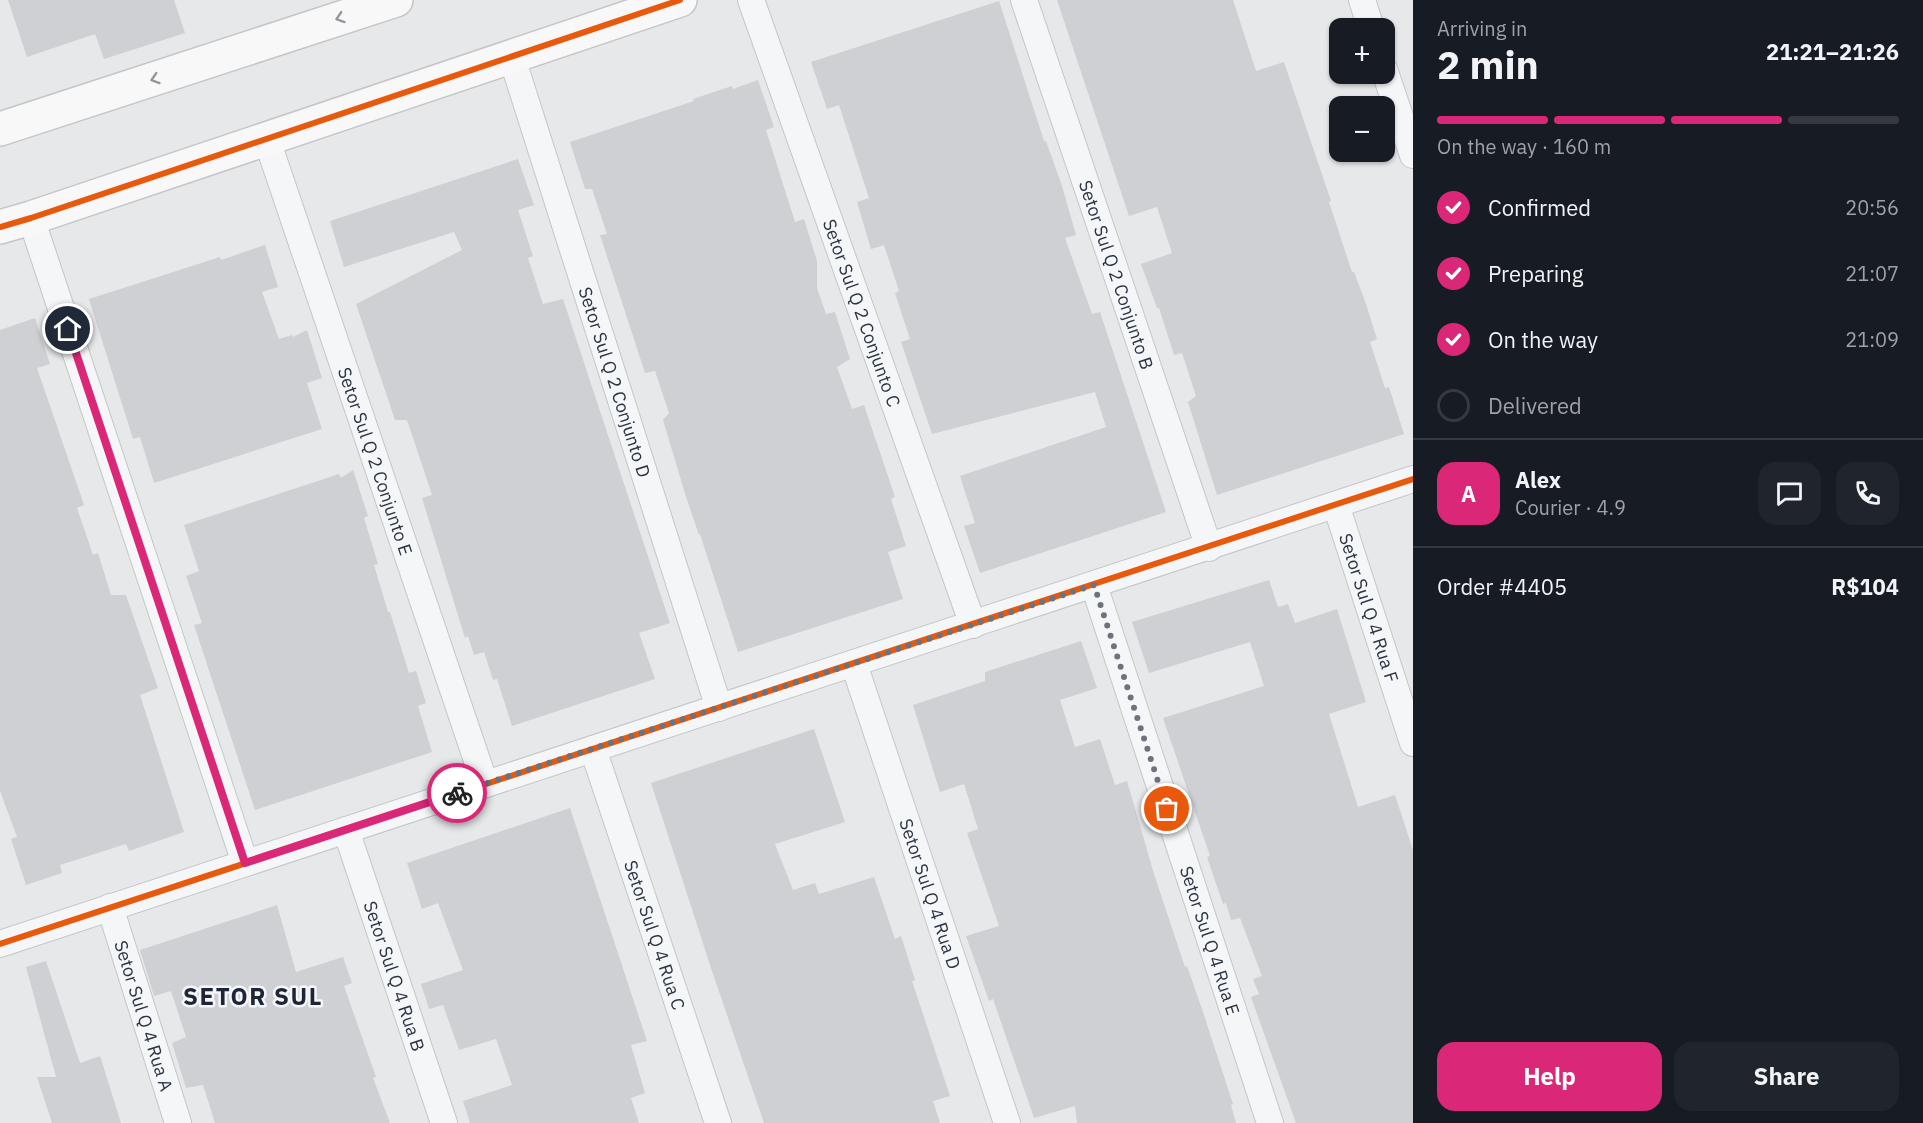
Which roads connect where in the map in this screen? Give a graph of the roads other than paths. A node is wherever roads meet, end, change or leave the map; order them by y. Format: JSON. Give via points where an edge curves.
{"nodes":[{"id":1,"x":396,"y":0,"type":"edge"},
{"id":2,"x":680,"y":0,"type":"edge"},
{"id":3,"x":750,"y":0,"type":"edge"},
{"id":4,"x":1024,"y":0,"type":"edge"},
{"id":5,"x":1362,"y":0,"type":"edge"},
{"id":6,"x":1368,"y":18,"type":"edge"},
{"id":7,"x":512,"y":58,"type":"junction"},
{"id":8,"x":1389,"y":84,"type":"edge"},
{"id":9,"x":0,"y":129,"type":"edge"},
{"id":10,"x":267,"y":140,"type":"junction"},
{"id":11,"x":1413,"y":155,"type":"edge"},
{"id":12,"x":15,"y":223,"type":"edge"},
{"id":13,"x":1413,"y":480,"type":"edge"},
{"id":14,"x":1336,"y":505,"type":"junction"},
{"id":15,"x":1209,"y":548,"type":"junction"},
{"id":16,"x":1094,"y":585,"type":"junction"},
{"id":17,"x":973,"y":625,"type":"junction"},
{"id":18,"x":854,"y":664,"type":"junction"},
{"id":19,"x":719,"y":708,"type":"junction"},
{"id":20,"x":1413,"y":743,"type":"edge"},
{"id":21,"x":593,"y":749,"type":"junction"},
{"id":22,"x":485,"y":784,"type":"junction"},
{"id":23,"x":346,"y":830,"type":"junction"},
{"id":24,"x":245,"y":863,"type":"junction"},
{"id":25,"x":110,"y":908,"type":"junction"},
{"id":26,"x":0,"y":944,"type":"edge"},
{"id":27,"x":178,"y":1123,"type":"edge"},
{"id":28,"x":444,"y":1123,"type":"edge"},
{"id":29,"x":718,"y":1123,"type":"edge"},
{"id":30,"x":1007,"y":1123,"type":"edge"},
{"id":31,"x":1270,"y":1123,"type":"edge"}],
"edges":[{"from":1,"to":9,"type":"street","one_way":true},
{"from":2,"to":7,"type":"street"},
{"from":3,"to":17,"type":"street","name":"Setor Sul Q 2 Conjunto C"},
{"from":4,"to":15,"type":"street","name":"Setor Sul Q 2 Conjunto B"},
{"from":5,"to":6,"type":"street"},
{"from":7,"to":10,"type":"street"},
{"from":7,"to":19,"type":"street","name":"Setor Sul Q 2 Conjunto D"},
{"from":8,"to":11,"type":"street"},
{"from":10,"to":12,"type":"street"},
{"from":10,"to":22,"type":"street","name":"Setor Sul Q 2 Conjunto E"},
{"from":12,"to":24,"type":"street"},
{"from":13,"to":14,"type":"street"},
{"from":14,"to":15,"type":"street"},
{"from":14,"to":20,"type":"street","name":"Setor Sul Q 4 Rua F"},
{"from":15,"to":16,"type":"street"},
{"from":16,"to":17,"type":"street"},
{"from":16,"to":31,"type":"street","name":"Setor Sul Q 4 Rua E"},
{"from":17,"to":18,"type":"street"},
{"from":18,"to":19,"type":"street"},
{"from":18,"to":30,"type":"street","name":"Setor Sul Q 4 Rua D"},
{"from":19,"to":21,"type":"street"},
{"from":21,"to":22,"type":"street"},
{"from":21,"to":29,"type":"street","name":"Setor Sul Q 4 Rua C"},
{"from":22,"to":23,"type":"street"},
{"from":23,"to":24,"type":"street"},
{"from":23,"to":28,"type":"street","name":"Setor Sul Q 4 Rua B"},
{"from":24,"to":25,"type":"street"},
{"from":25,"to":26,"type":"street"},
{"from":25,"to":27,"type":"street","name":"Setor Sul Q 4 Rua A"}]}
